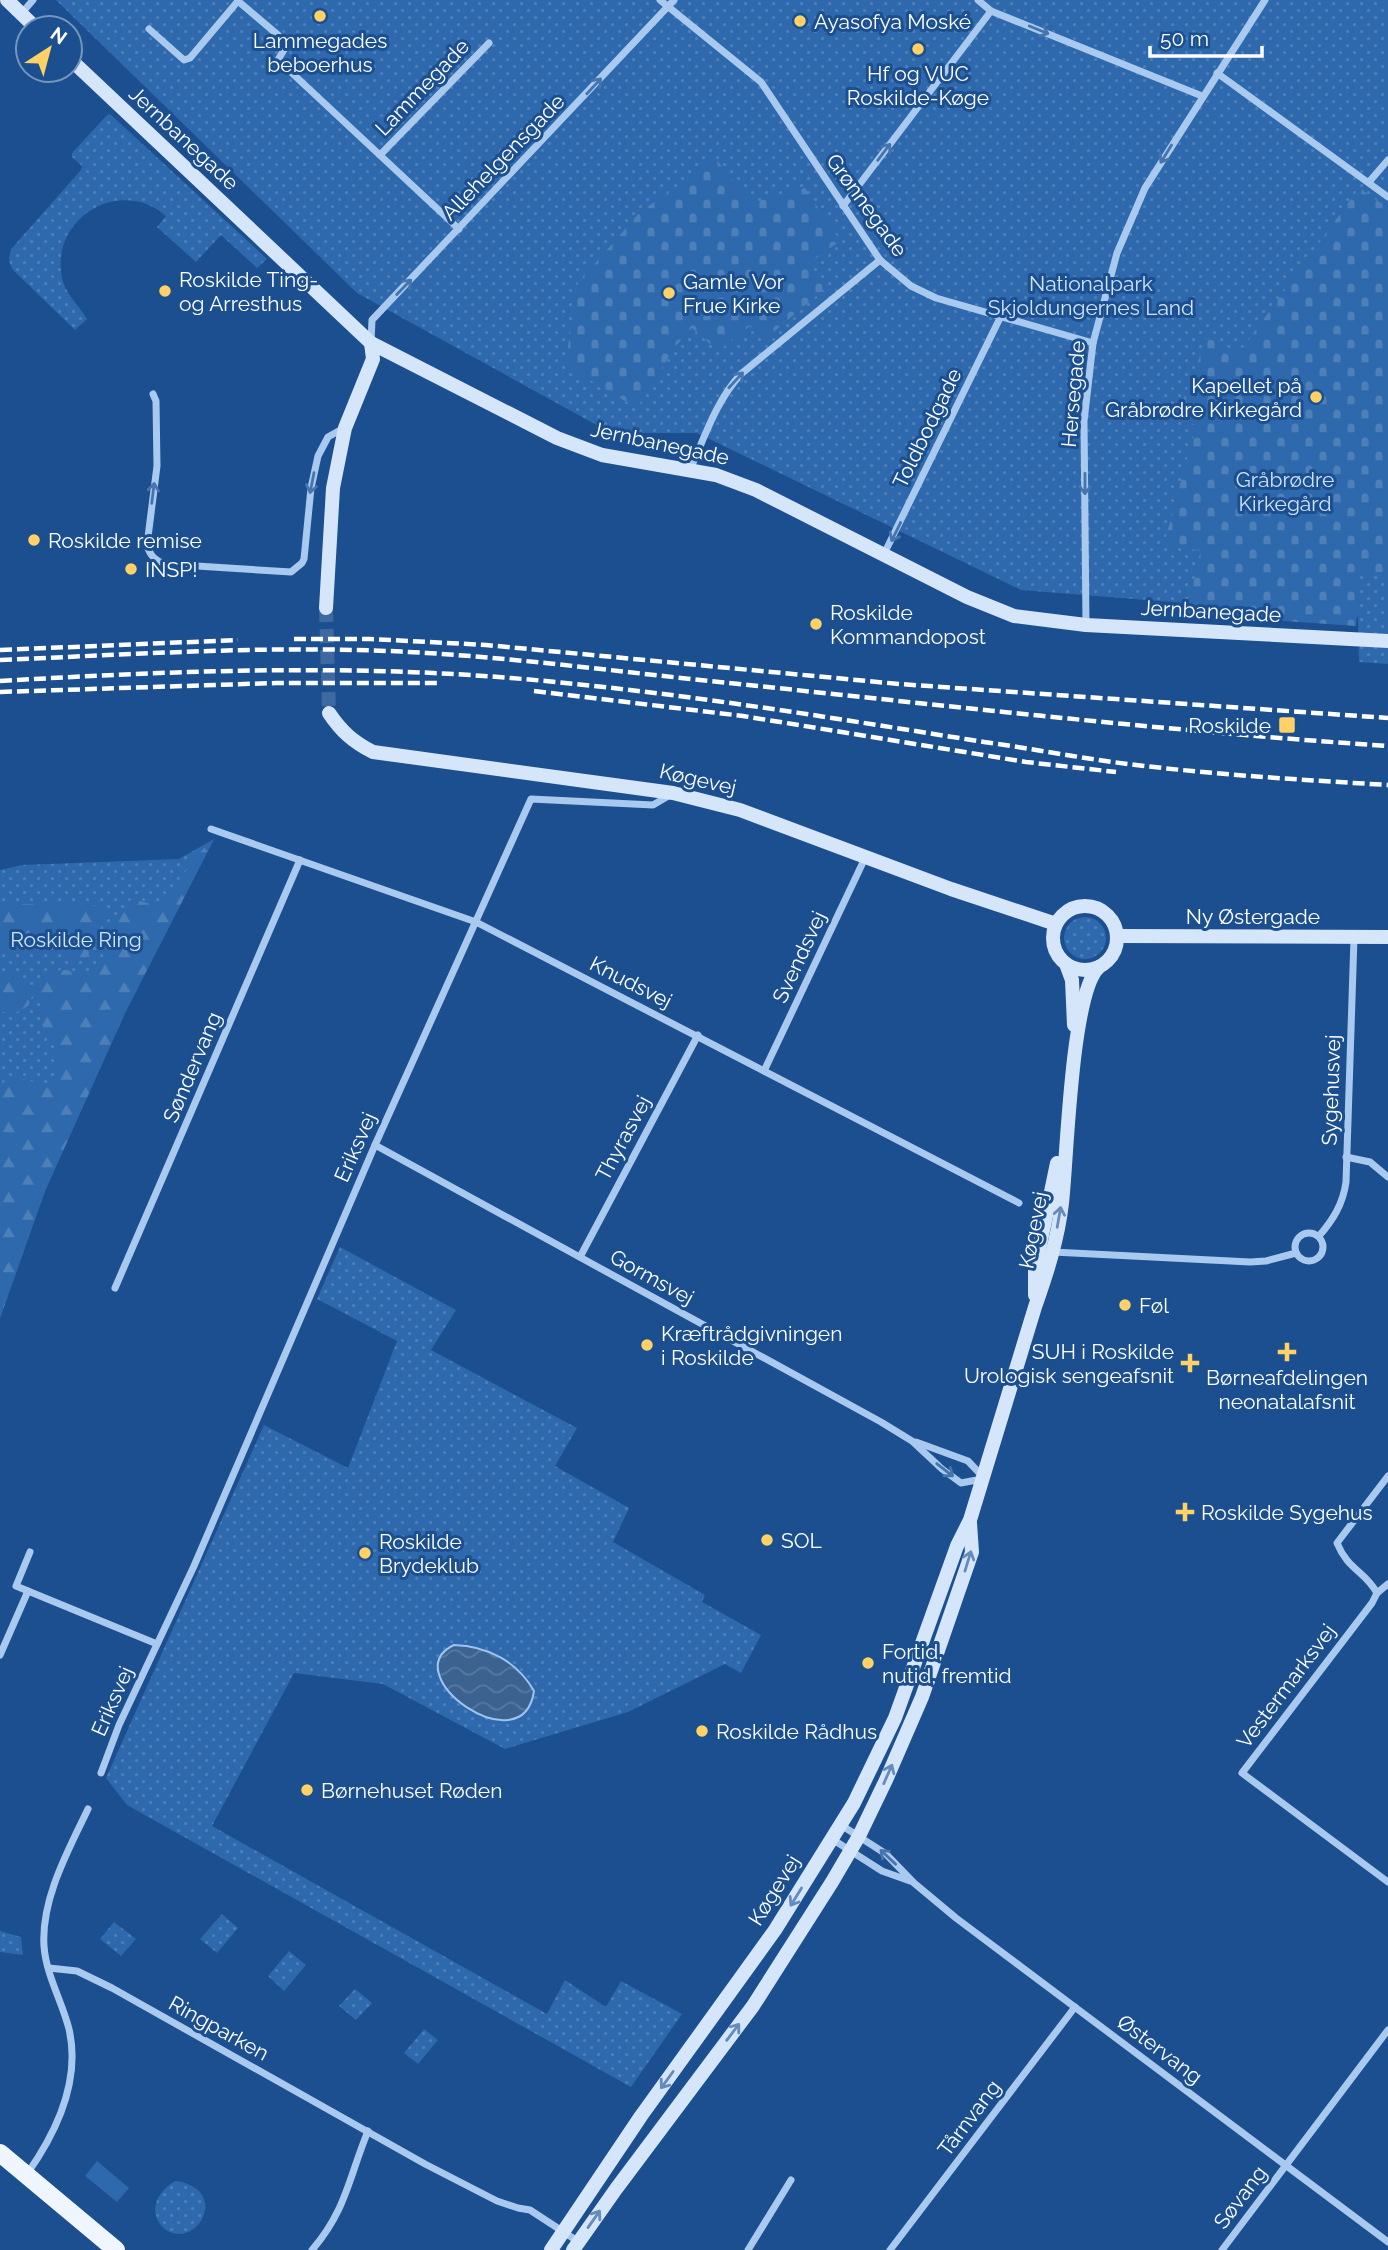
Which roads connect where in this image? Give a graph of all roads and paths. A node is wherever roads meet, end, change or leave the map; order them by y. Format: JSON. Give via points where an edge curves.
{"nodes":[{"id":1,"x":7,"y":0,"type":"edge"},
{"id":2,"x":33,"y":0,"type":"edge"},
{"id":3,"x":660,"y":0,"type":"edge"},
{"id":4,"x":978,"y":0,"type":"edge"},
{"id":5,"x":1265,"y":0,"type":"edge"},
{"id":6,"x":671,"y":3,"type":"edge"},
{"id":7,"x":991,"y":11,"type":"junction"},
{"id":8,"x":21,"y":14,"type":"joint"},
{"id":9,"x":149,"y":29,"type":"dead end"},
{"id":10,"x":489,"y":43,"type":"dead end"},
{"id":11,"x":84,"y":73,"type":"edge"},
{"id":12,"x":1217,"y":73,"type":"junction"},
{"id":13,"x":1202,"y":96,"type":"junction"},
{"id":14,"x":380,"y":155,"type":"junction"},
{"id":15,"x":1388,"y":160,"type":"edge"},
{"id":16,"x":1369,"y":183,"type":"junction"},
{"id":17,"x":1388,"y":197,"type":"edge"},
{"id":18,"x":843,"y":206,"type":"junction"},
{"id":19,"x":458,"y":229,"type":"junction"},
{"id":20,"x":880,"y":260,"type":"junction"},
{"id":21,"x":1001,"y":316,"type":"junction"},
{"id":22,"x":371,"y":343,"type":"junction"},
{"id":23,"x":1093,"y":343,"type":"junction"},
{"id":24,"x":153,"y":394,"type":"dead end"},
{"id":25,"x":345,"y":428,"type":"junction"},
{"id":26,"x":690,"y":471,"type":"junction"},
{"id":27,"x":884,"y":555,"type":"junction"},
{"id":28,"x":326,"y":608,"type":"tunnel mouth"},
{"id":29,"x":1086,"y":625,"type":"junction"},
{"id":30,"x":1388,"y":641,"type":"edge"},
{"id":31,"x":329,"y":713,"type":"tunnel mouth"},
{"id":32,"x":673,"y":793,"type":"junction"},
{"id":33,"x":211,"y":829,"type":"dead end"},
{"id":34,"x":865,"y":858,"type":"junction"},
{"id":35,"x":300,"y":860,"type":"junction"},
{"id":36,"x":476,"y":922,"type":"junction"},
{"id":37,"x":1056,"y":924,"type":"junction"},
{"id":38,"x":1117,"y":936,"type":"junction"},
{"id":39,"x":1354,"y":937,"type":"junction"},
{"id":40,"x":1388,"y":937,"type":"edge"},
{"id":41,"x":1066,"y":964,"type":"junction"},
{"id":42,"x":1099,"y":967,"type":"junction"},
{"id":43,"x":698,"y":1035,"type":"junction"},
{"id":44,"x":1075,"y":1045,"type":"junction"},
{"id":45,"x":764,"y":1071,"type":"junction"},
{"id":46,"x":375,"y":1145,"type":"junction"},
{"id":47,"x":1346,"y":1157,"type":"junction"},
{"id":48,"x":1388,"y":1177,"type":"edge"},
{"id":49,"x":1018,"y":1202,"type":"dead end"},
{"id":50,"x":1319,"y":1236,"type":"junction"},
{"id":51,"x":1046,"y":1251,"type":"junction"},
{"id":52,"x":1296,"y":1253,"type":"junction"},
{"id":53,"x":580,"y":1257,"type":"junction"},
{"id":54,"x":115,"y":1288,"type":"dead end"},
{"id":55,"x":912,"y":1441,"type":"junction"},
{"id":56,"x":1388,"y":1476,"type":"edge"},
{"id":57,"x":984,"y":1478,"type":"junction"},
{"id":58,"x":970,"y":1520,"type":"junction"},
{"id":59,"x":30,"y":1552,"type":"dead end"},
{"id":60,"x":1388,"y":1584,"type":"edge"},
{"id":61,"x":28,"y":1591,"type":"junction"},
{"id":62,"x":1377,"y":1593,"type":"junction"},
{"id":63,"x":156,"y":1644,"type":"junction"},
{"id":64,"x":0,"y":1655,"type":"edge"},
{"id":65,"x":101,"y":1773,"type":"dead end"},
{"id":66,"x":88,"y":1809,"type":"dead end"},
{"id":67,"x":841,"y":1825,"type":"junction"},
{"id":68,"x":859,"y":1836,"type":"junction"},
{"id":69,"x":832,"y":1839,"type":"junction"},
{"id":70,"x":850,"y":1851,"type":"junction"},
{"id":71,"x":1388,"y":1882,"type":"edge"},
{"id":72,"x":914,"y":1883,"type":"junction"},
{"id":73,"x":49,"y":1968,"type":"junction"},
{"id":74,"x":1075,"y":2007,"type":"junction"},
{"id":75,"x":1388,"y":2030,"type":"edge"},
{"id":76,"x":368,"y":2131,"type":"junction"},
{"id":77,"x":0,"y":2153,"type":"edge"},
{"id":78,"x":1286,"y":2165,"type":"junction"},
{"id":79,"x":26,"y":2175,"type":"junction"},
{"id":80,"x":791,"y":2180,"type":"dead end"},
{"id":81,"x":564,"y":2231,"type":"junction"},
{"id":82,"x":1388,"y":2242,"type":"edge"},
{"id":83,"x":576,"y":2246,"type":"edge"},
{"id":84,"x":116,"y":2250,"type":"edge"},
{"id":85,"x":313,"y":2250,"type":"edge"},
{"id":86,"x":551,"y":2250,"type":"edge"},
{"id":87,"x":748,"y":2250,"type":"edge"},
{"id":88,"x":890,"y":2250,"type":"edge"},
{"id":89,"x":1222,"y":2250,"type":"edge"}],
"edges":[{"from":1,"to":8,"type":"street"},
{"from":2,"to":8,"type":"street"},
{"from":3,"to":6,"type":"street","name":"Grønnegade"},
{"from":4,"to":7,"type":"street"},
{"from":5,"to":12,"type":"street","name":"Hersegade"},
{"from":6,"to":18,"type":"street","name":"Grønnegade","via":[[761,82]]},
{"from":19,"to":6,"type":"street","name":"Allehelgensgade","one_way":true},
{"from":7,"to":13,"type":"street","one_way":true},
{"from":18,"to":7,"type":"street","one_way":true},
{"from":9,"to":14,"type":"street","name":"Lammegade","via":[[184,60],[191,58],[238,1],[278,35],[285,48],[278,60]]},
{"from":10,"to":14,"type":"street","name":"Lammegade"},
{"from":11,"to":22,"type":"street","name":"Jernbanegade"},
{"from":12,"to":13,"type":"street","name":"Hersegade"},
{"from":12,"to":16,"type":"street"},
{"from":13,"to":23,"type":"street","name":"Hersegade","one_way":true,"via":[[1141,196],[1117,253]]},
{"from":14,"to":19,"type":"street","name":"Lammegade"},
{"from":15,"to":16,"type":"street"},
{"from":16,"to":17,"type":"street"},
{"from":18,"to":20,"type":"street","name":"Grønnegade"},
{"from":22,"to":19,"type":"street","name":"Allehelgensgade","one_way":true,"via":[[372,320]]},
{"from":20,"to":21,"type":"street","name":"Grønnegade","via":[[911,286],[930,295]]},
{"from":26,"to":20,"type":"street","one_way":true,"via":[[720,399],[735,380]]},
{"from":21,"to":23,"type":"street","name":"Grønnegade"},
{"from":21,"to":27,"type":"street","name":"Toldbodgade","one_way":true},
{"from":22,"to":25,"type":"street","via":[[373,359]]},
{"from":22,"to":26,"type":"street","name":"Jernbanegade","via":[[579,448]]},
{"from":23,"to":29,"type":"street","name":"Hersegade","one_way":true,"via":[[1084,421]]},
{"from":25,"to":24,"type":"street","one_way":true,"via":[[328,437],[318,456],[303,559],[295,569],[164,564],[155,560],[147,545],[157,466]]},
{"from":25,"to":28,"type":"street","via":[[332,488]]},
{"from":26,"to":27,"type":"street","name":"Jernbanegade","via":[[756,489]]},
{"from":27,"to":29,"type":"street","name":"Jernbanegade","via":[[996,610]]},
{"from":29,"to":30,"type":"street","name":"Jernbanegade"},
{"from":31,"to":32,"type":"street","name":"Køgevej","via":[[342,732],[373,752]]},
{"from":32,"to":34,"type":"street","name":"Køgevej","via":[[740,810]]},
{"from":32,"to":36,"type":"street","name":"Eriksvej","via":[[653,805],[531,799]]},
{"from":33,"to":35,"type":"street","name":"Knudsvej"},
{"from":34,"to":37,"type":"street","name":"Køgevej"},
{"from":34,"to":45,"type":"street","name":"Svendsvej"},
{"from":35,"to":36,"type":"street","name":"Knudsvej"},
{"from":35,"to":54,"type":"street","name":"Søndervang"},
{"from":36,"to":43,"type":"street","name":"Knudsvej"},
{"from":36,"to":46,"type":"street","name":"Eriksvej"},
{"from":37,"to":38,"type":"street","via":[[1068,911],[1092,907],[1107,915]]},
{"from":37,"to":41,"type":"street","via":[[1054,946]]},
{"from":38,"to":39,"type":"street","name":"Ny Østergade"},
{"from":38,"to":42,"type":"street","via":[[1111,956]]},
{"from":39,"to":40,"type":"street","name":"Ny Østergade"},
{"from":39,"to":47,"type":"street","name":"Sygehusvej"},
{"from":41,"to":42,"type":"street","via":[[1079,970]]},
{"from":41,"to":44,"type":"street","name":"Køgevej","via":[[1072,981]]},
{"from":42,"to":44,"type":"street","name":"Køgevej","via":[[1088,983]]},
{"from":43,"to":45,"type":"street","name":"Knudsvej"},
{"from":43,"to":53,"type":"street","name":"Thyrasvej"},
{"from":44,"to":51,"type":"street","name":"Køgevej","via":[[1062,1202]]},
{"from":45,"to":49,"type":"street","name":"Knudsvej"},
{"from":46,"to":53,"type":"street","name":"Gormsvej"},
{"from":46,"to":63,"type":"street","name":"Eriksvej"},
{"from":47,"to":48,"type":"street","via":[[1370,1162]]},
{"from":47,"to":50,"type":"street","name":"Sygehusvej","via":[[1344,1196]]},
{"from":50,"to":52,"type":"street","via":[[1300,1235],[1294,1245]]},
{"from":50,"to":52,"type":"street","via":[[1323,1248],[1317,1259],[1305,1261]]},
{"from":51,"to":52,"type":"street","via":[[1250,1262]]},
{"from":51,"to":57,"type":"street","name":"Køgevej","via":[[1035,1307]]},
{"from":53,"to":55,"type":"street","name":"Gormsvej"},
{"from":55,"to":57,"type":"street","name":"Gormsvej","via":[[968,1461]]},
{"from":55,"to":57,"type":"street","name":"Gormsvej","one_way":true,"via":[[961,1483]]},
{"from":56,"to":62,"type":"street","via":[[1338,1542],[1343,1557]]},
{"from":57,"to":58,"type":"street","name":"Køgevej"},
{"from":58,"to":67,"type":"street","name":"Køgevej","via":[[895,1718]]},
{"from":68,"to":58,"type":"street","name":"Køgevej","one_way":true,"via":[[922,1697],[972,1552]]},
{"from":59,"to":61,"type":"street","via":[[16,1586]]},
{"from":60,"to":62,"type":"street"},
{"from":61,"to":63,"type":"street"},
{"from":61,"to":64,"type":"street"},
{"from":62,"to":71,"type":"street","name":"Vestermarksvej","via":[[1242,1773]]},
{"from":63,"to":65,"type":"street","name":"Eriksvej"},
{"from":66,"to":73,"type":"street","via":[[50,1897],[44,1947]]},
{"from":67,"to":68,"type":"street","name":"Østervang"},
{"from":67,"to":69,"type":"street","name":"Køgevej"},
{"from":68,"to":70,"type":"street","name":"Køgevej"},
{"from":72,"to":68,"type":"street","name":"Østervang","one_way":true,"via":[[887,1854]]},
{"from":69,"to":70,"type":"street","name":"Østervang"},
{"from":69,"to":81,"type":"street","name":"Køgevej","one_way":true,"via":[[775,1930]]},
{"from":70,"to":72,"type":"street","name":"Østervang","via":[[882,1871]]},
{"from":83,"to":70,"type":"street","name":"Køgevej","one_way":true,"via":[[753,2006]]},
{"from":72,"to":74,"type":"street","name":"Østervang"},
{"from":73,"to":76,"type":"street","name":"Ringparken","via":[[77,1971],[112,1988]]},
{"from":73,"to":79,"type":"street","via":[[69,2030],[68,2092],[58,2123]]},
{"from":74,"to":78,"type":"street","name":"Østervang"},
{"from":74,"to":88,"type":"street","name":"Tårnvang"},
{"from":75,"to":78,"type":"street"},
{"from":76,"to":81,"type":"street","name":"Ringparken","via":[[497,2201],[530,2210]]},
{"from":76,"to":85,"type":"street","via":[[346,2195],[328,2232]]},
{"from":77,"to":79,"type":"main road"},
{"from":78,"to":82,"type":"street","name":"Østervang"},
{"from":78,"to":89,"type":"street","name":"Søvang"},
{"from":79,"to":84,"type":"main road"},
{"from":80,"to":87,"type":"street"},
{"from":81,"to":83,"type":"street","name":"Ringparken"},
{"from":81,"to":86,"type":"street","name":"Køgevej"}]}
